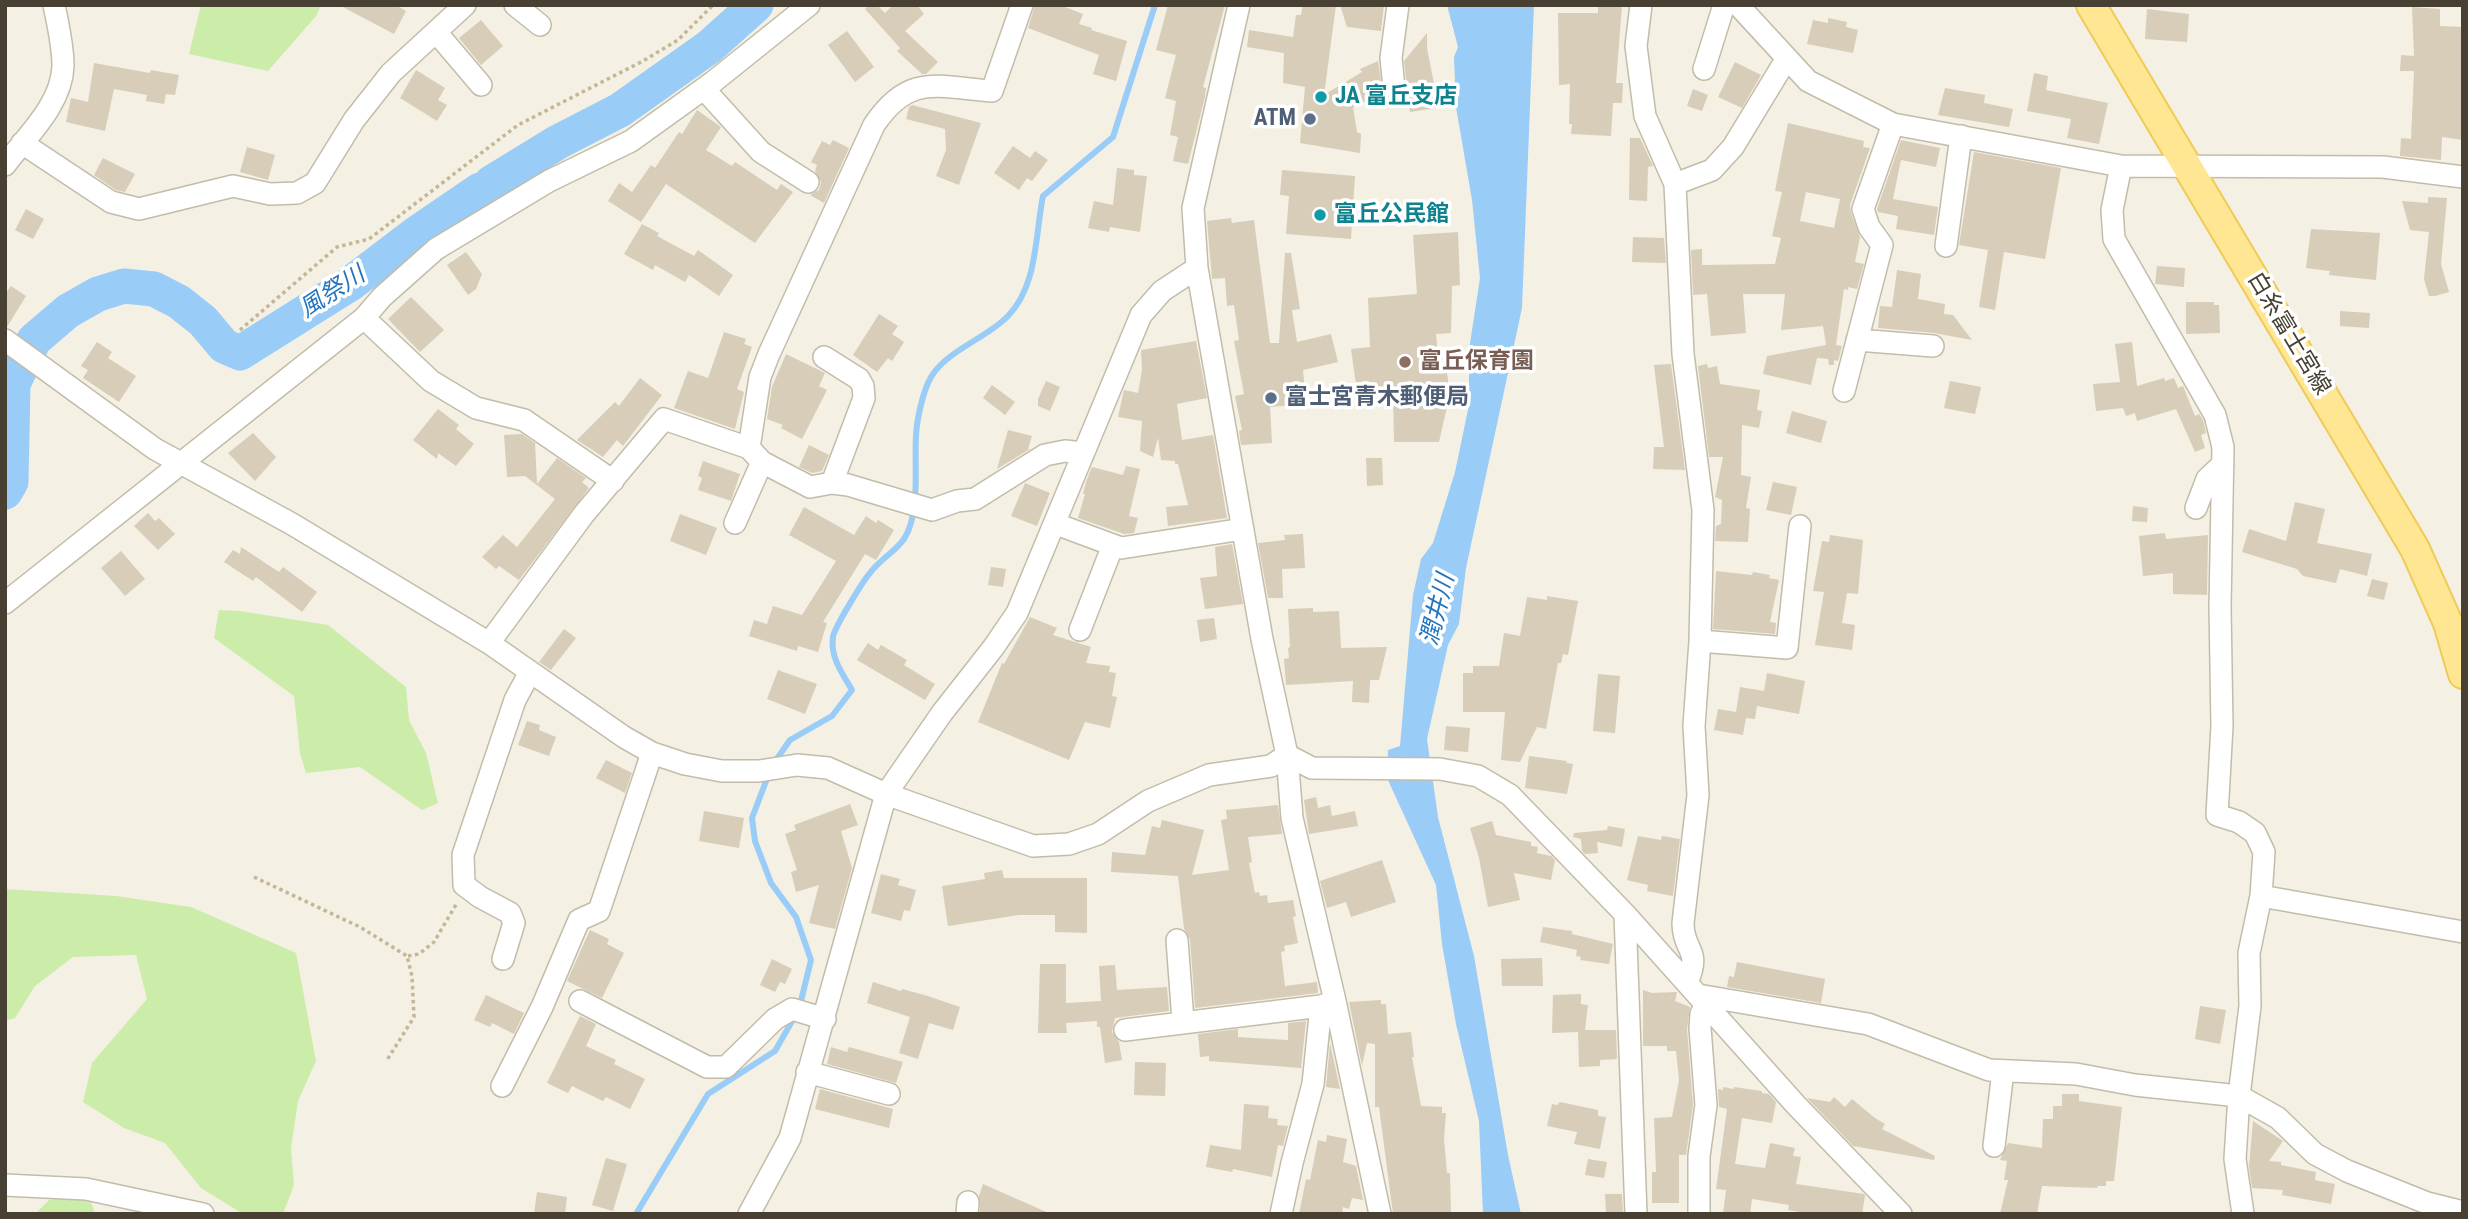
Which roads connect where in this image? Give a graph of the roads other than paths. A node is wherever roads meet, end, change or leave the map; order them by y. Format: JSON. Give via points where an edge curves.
{"nodes":[{"id":1,"x":54,"y":5,"type":"edge"},
{"id":2,"x":514,"y":5,"type":"edge"},
{"id":3,"x":809,"y":5,"type":"edge"},
{"id":4,"x":1022,"y":5,"type":"edge"},
{"id":5,"x":1239,"y":5,"type":"edge"},
{"id":6,"x":1398,"y":5,"type":"edge"},
{"id":7,"x":1641,"y":5,"type":"edge"},
{"id":8,"x":1724,"y":5,"type":"edge"},
{"id":9,"x":1738,"y":5,"type":"edge"},
{"id":10,"x":2091,"y":5,"type":"edge"},
{"id":11,"x":453,"y":8,"type":"edge"},
{"id":12,"x":540,"y":25,"type":"dead end"},
{"id":13,"x":436,"y":32,"type":"junction"},
{"id":14,"x":1787,"y":58,"type":"junction"},
{"id":15,"x":1704,"y":69,"type":"dead end"},
{"id":16,"x":481,"y":85,"type":"dead end"},
{"id":17,"x":1394,"y":87,"type":"dead end"},
{"id":18,"x":704,"y":89,"type":"junction"},
{"id":19,"x":1893,"y":124,"type":"junction"},
{"id":20,"x":1961,"y":136,"type":"junction"},
{"id":21,"x":22,"y":143,"type":"junction"},
{"id":22,"x":5,"y":165,"type":"edge"},
{"id":23,"x":2188,"y":165,"type":"junction"},
{"id":24,"x":2121,"y":166,"type":"junction"},
{"id":25,"x":2463,"y":177,"type":"edge"},
{"id":26,"x":808,"y":182,"type":"dead end"},
{"id":27,"x":1675,"y":184,"type":"junction"},
{"id":28,"x":1946,"y":246,"type":"dead end"},
{"id":29,"x":1197,"y":268,"type":"junction"},
{"id":30,"x":364,"y":318,"type":"junction"},
{"id":31,"x":5,"y":340,"type":"edge"},
{"id":32,"x":1857,"y":340,"type":"junction"},
{"id":33,"x":1933,"y":346,"type":"dead end"},
{"id":34,"x":824,"y":357,"type":"dead end"},
{"id":35,"x":1844,"y":391,"type":"dead end"},
{"id":36,"x":1083,"y":453,"type":"junction"},
{"id":37,"x":755,"y":455,"type":"junction"},
{"id":38,"x":180,"y":464,"type":"junction"},
{"id":39,"x":2223,"y":464,"type":"junction"},
{"id":40,"x":613,"y":481,"type":"junction"},
{"id":41,"x":832,"y":483,"type":"junction"},
{"id":42,"x":2196,"y":508,"type":"dead end"},
{"id":43,"x":735,"y":523,"type":"dead end"},
{"id":44,"x":1056,"y":524,"type":"junction"},
{"id":45,"x":1800,"y":526,"type":"dead end"},
{"id":46,"x":1243,"y":528,"type":"junction"},
{"id":47,"x":1113,"y":545,"type":"junction"},
{"id":48,"x":5,"y":603,"type":"edge"},
{"id":49,"x":1080,"y":630,"type":"dead end"},
{"id":50,"x":1700,"y":641,"type":"junction"},
{"id":51,"x":489,"y":643,"type":"junction"},
{"id":52,"x":530,"y":672,"type":"junction"},
{"id":53,"x":2463,"y":674,"type":"edge"},
{"id":54,"x":652,"y":753,"type":"junction"},
{"id":55,"x":1287,"y":755,"type":"junction"},
{"id":56,"x":886,"y":794,"type":"junction"},
{"id":57,"x":2261,"y":896,"type":"junction"},
{"id":58,"x":1625,"y":914,"type":"junction"},
{"id":59,"x":2463,"y":932,"type":"edge"},
{"id":60,"x":1177,"y":940,"type":"dead end"},
{"id":61,"x":503,"y":959,"type":"dead end"},
{"id":62,"x":1697,"y":994,"type":"junction"},
{"id":63,"x":580,"y":1001,"type":"dead end"},
{"id":64,"x":1328,"y":1003,"type":"junction"},
{"id":65,"x":820,"y":1018,"type":"junction"},
{"id":66,"x":1183,"y":1021,"type":"junction"},
{"id":67,"x":1125,"y":1030,"type":"dead end"},
{"id":68,"x":2003,"y":1071,"type":"junction"},
{"id":69,"x":807,"y":1072,"type":"junction"},
{"id":70,"x":502,"y":1086,"type":"dead end"},
{"id":71,"x":889,"y":1094,"type":"dead end"},
{"id":72,"x":2239,"y":1096,"type":"junction"},
{"id":73,"x":1994,"y":1146,"type":"dead end"},
{"id":74,"x":5,"y":1185,"type":"edge"},
{"id":75,"x":2463,"y":1212,"type":"edge"},
{"id":76,"x":203,"y":1214,"type":"edge"},
{"id":77,"x":750,"y":1214,"type":"edge"},
{"id":78,"x":1281,"y":1214,"type":"edge"},
{"id":79,"x":1380,"y":1214,"type":"edge"},
{"id":80,"x":1636,"y":1214,"type":"edge"},
{"id":81,"x":1699,"y":1214,"type":"edge"},
{"id":82,"x":1901,"y":1214,"type":"edge"},
{"id":83,"x":2243,"y":1214,"type":"edge"}],
"edges":[{"from":1,"to":21,"type":"street","via":[[63,69],[52,103]]},
{"from":2,"to":12,"type":"street"},
{"from":3,"to":18,"type":"street"},
{"from":4,"to":37,"type":"street","via":[[992,91],[919,87],[887,105],[874,125],[760,377]]},
{"from":5,"to":29,"type":"street","via":[[1193,208]]},
{"from":6,"to":17,"type":"street","via":[[1391,58]]},
{"from":7,"to":27,"type":"street","via":[[1636,46],[1645,116]]},
{"from":8,"to":15,"type":"street"},
{"from":9,"to":14,"type":"street"},
{"from":10,"to":23,"type":"main road","name":"白糸富士宮線"},
{"from":11,"to":13,"type":"street"},
{"from":13,"to":16,"type":"street"},
{"from":13,"to":21,"type":"street","via":[[391,73],[354,120],[315,183],[297,193],[270,194],[233,186],[139,209],[111,202]]},
{"from":14,"to":19,"type":"street","via":[[1808,80]]},
{"from":14,"to":27,"type":"street","via":[[1733,147],[1712,170]]},
{"from":18,"to":26,"type":"street","via":[[761,152]]},
{"from":18,"to":30,"type":"street","via":[[631,142],[549,181],[436,248]]},
{"from":19,"to":20,"type":"street"},
{"from":19,"to":32,"type":"street","via":[[1863,209],[1882,245]]},
{"from":20,"to":24,"type":"street"},
{"from":20,"to":28,"type":"street"},
{"from":21,"to":22,"type":"street"},
{"from":23,"to":24,"type":"street"},
{"from":23,"to":25,"type":"street","via":[[2383,167]]},
{"from":23,"to":53,"type":"main road","name":"白糸富士宮線","via":[[2415,548],[2448,623]]},
{"from":24,"to":39,"type":"street","via":[[2112,210],[2114,239],[2216,415]]},
{"from":27,"to":50,"type":"street","via":[[1683,354],[1703,510]]},
{"from":29,"to":36,"type":"street","via":[[1162,291],[1141,315]]},
{"from":29,"to":46,"type":"street"},
{"from":30,"to":38,"type":"street"},
{"from":30,"to":40,"type":"street","via":[[431,381],[476,408],[524,419]]},
{"from":31,"to":38,"type":"street"},
{"from":32,"to":33,"type":"street"},
{"from":32,"to":35,"type":"street"},
{"from":34,"to":41,"type":"street","via":[[859,379],[864,398]]},
{"from":36,"to":41,"type":"street","via":[[1045,455],[975,499],[932,510]]},
{"from":36,"to":44,"type":"street"},
{"from":37,"to":40,"type":"street","via":[[664,419]]},
{"from":37,"to":41,"type":"street","via":[[810,487]]},
{"from":37,"to":43,"type":"street"},
{"from":38,"to":48,"type":"street"},
{"from":38,"to":51,"type":"street","via":[[292,524]]},
{"from":39,"to":42,"type":"street","via":[[2207,479]]},
{"from":39,"to":57,"type":"street","via":[[2217,815],[2255,833],[2264,852]]},
{"from":40,"to":51,"type":"street"},
{"from":44,"to":47,"type":"street"},
{"from":44,"to":56,"type":"street","via":[[1017,613]]},
{"from":45,"to":50,"type":"street","via":[[1787,648]]},
{"from":46,"to":47,"type":"street","via":[[1121,548]]},
{"from":46,"to":55,"type":"street"},
{"from":47,"to":49,"type":"street"},
{"from":50,"to":62,"type":"street","via":[[1694,726],[1698,795],[1683,923],[1683,937],[1694,953]]},
{"from":51,"to":52,"type":"street"},
{"from":52,"to":54,"type":"street"},
{"from":52,"to":61,"type":"street","via":[[515,700],[463,855],[464,885],[510,913],[514,923]]},
{"from":54,"to":56,"type":"street","via":[[722,771],[797,765],[828,768]]},
{"from":54,"to":70,"type":"street","via":[[599,911],[579,920]]},
{"from":55,"to":56,"type":"street","via":[[1271,766],[1209,775],[1148,801],[1098,834],[1069,844],[1033,846]]},
{"from":55,"to":58,"type":"street","via":[[1312,768],[1440,769],[1478,776],[1510,795]]},
{"from":55,"to":64,"type":"street","via":[[1292,818]]},
{"from":56,"to":65,"type":"street"},
{"from":57,"to":59,"type":"street"},
{"from":57,"to":72,"type":"street","via":[[2249,953],[2250,1006]]},
{"from":58,"to":62,"type":"street"},
{"from":58,"to":80,"type":"street"},
{"from":60,"to":66,"type":"street"},
{"from":62,"to":68,"type":"street","via":[[1868,1024],[1959,1060]]},
{"from":62,"to":81,"type":"street","via":[[1706,1105],[1699,1156]]},
{"from":62,"to":82,"type":"street"},
{"from":63,"to":65,"type":"street","via":[[707,1067],[726,1067],[775,1019],[792,1009]]},
{"from":64,"to":66,"type":"street"},
{"from":64,"to":78,"type":"street"},
{"from":64,"to":79,"type":"street"},
{"from":65,"to":69,"type":"street"},
{"from":66,"to":67,"type":"street"},
{"from":68,"to":72,"type":"street","via":[[2076,1074]]},
{"from":68,"to":73,"type":"street"},
{"from":69,"to":71,"type":"street"},
{"from":69,"to":77,"type":"street","via":[[790,1138]]},
{"from":72,"to":75,"type":"street","via":[[2278,1118],[2315,1154],[2347,1171],[2427,1203]]},
{"from":72,"to":83,"type":"street","via":[[2235,1159]]},
{"from":74,"to":76,"type":"street","via":[[86,1189]]}]}
